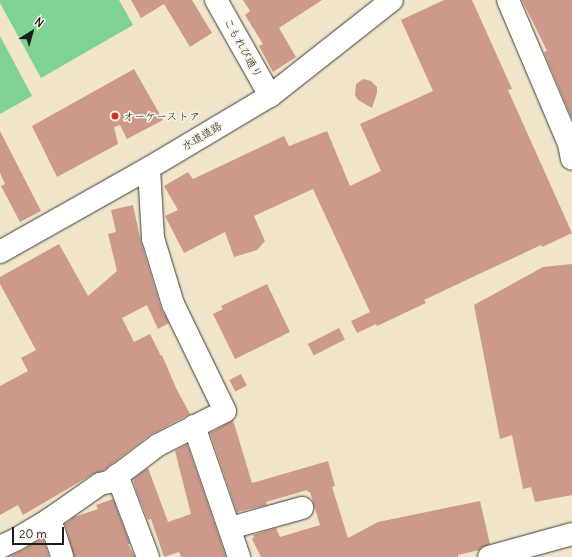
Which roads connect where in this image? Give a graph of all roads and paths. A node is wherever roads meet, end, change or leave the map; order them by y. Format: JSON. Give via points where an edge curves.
{"nodes":[{"id":1,"x":216,"y":0,"type":"edge"},
{"id":2,"x":392,"y":0,"type":"edge"},
{"id":3,"x":508,"y":0,"type":"edge"},
{"id":4,"x":270,"y":96,"type":"junction"},
{"id":5,"x":572,"y":159,"type":"edge"},
{"id":6,"x":149,"y":168,"type":"junction"},
{"id":7,"x":0,"y":252,"type":"edge"},
{"id":8,"x":194,"y":426,"type":"junction"},
{"id":9,"x":117,"y":475,"type":"junction"},
{"id":10,"x":302,"y":508,"type":"dead end"},
{"id":11,"x":50,"y":519,"type":"junction"},
{"id":12,"x":230,"y":528,"type":"junction"},
{"id":13,"x":572,"y":534,"type":"edge"},
{"id":14,"x":0,"y":547,"type":"edge"},
{"id":15,"x":62,"y":557,"type":"edge"},
{"id":16,"x":148,"y":557,"type":"edge"},
{"id":17,"x":238,"y":557,"type":"edge"},
{"id":18,"x":489,"y":557,"type":"edge"}],
"edges":[{"from":1,"to":4,"type":"street","name":"こもれび通り"},
{"from":2,"to":4,"type":"street","name":"水道道路"},
{"from":3,"to":5,"type":"street","via":[[569,144]]},
{"from":4,"to":6,"type":"street","name":"水道道路"},
{"from":6,"to":7,"type":"street","name":"水道道路"},
{"from":6,"to":8,"type":"street","via":[[153,238],[173,304],[226,410]]},
{"from":8,"to":9,"type":"street","via":[[158,446]]},
{"from":8,"to":12,"type":"street"},
{"from":9,"to":11,"type":"street"},
{"from":9,"to":16,"type":"street"},
{"from":10,"to":12,"type":"street"},
{"from":11,"to":14,"type":"street"},
{"from":11,"to":15,"type":"street"},
{"from":12,"to":17,"type":"street"},
{"from":13,"to":18,"type":"street"}]}
